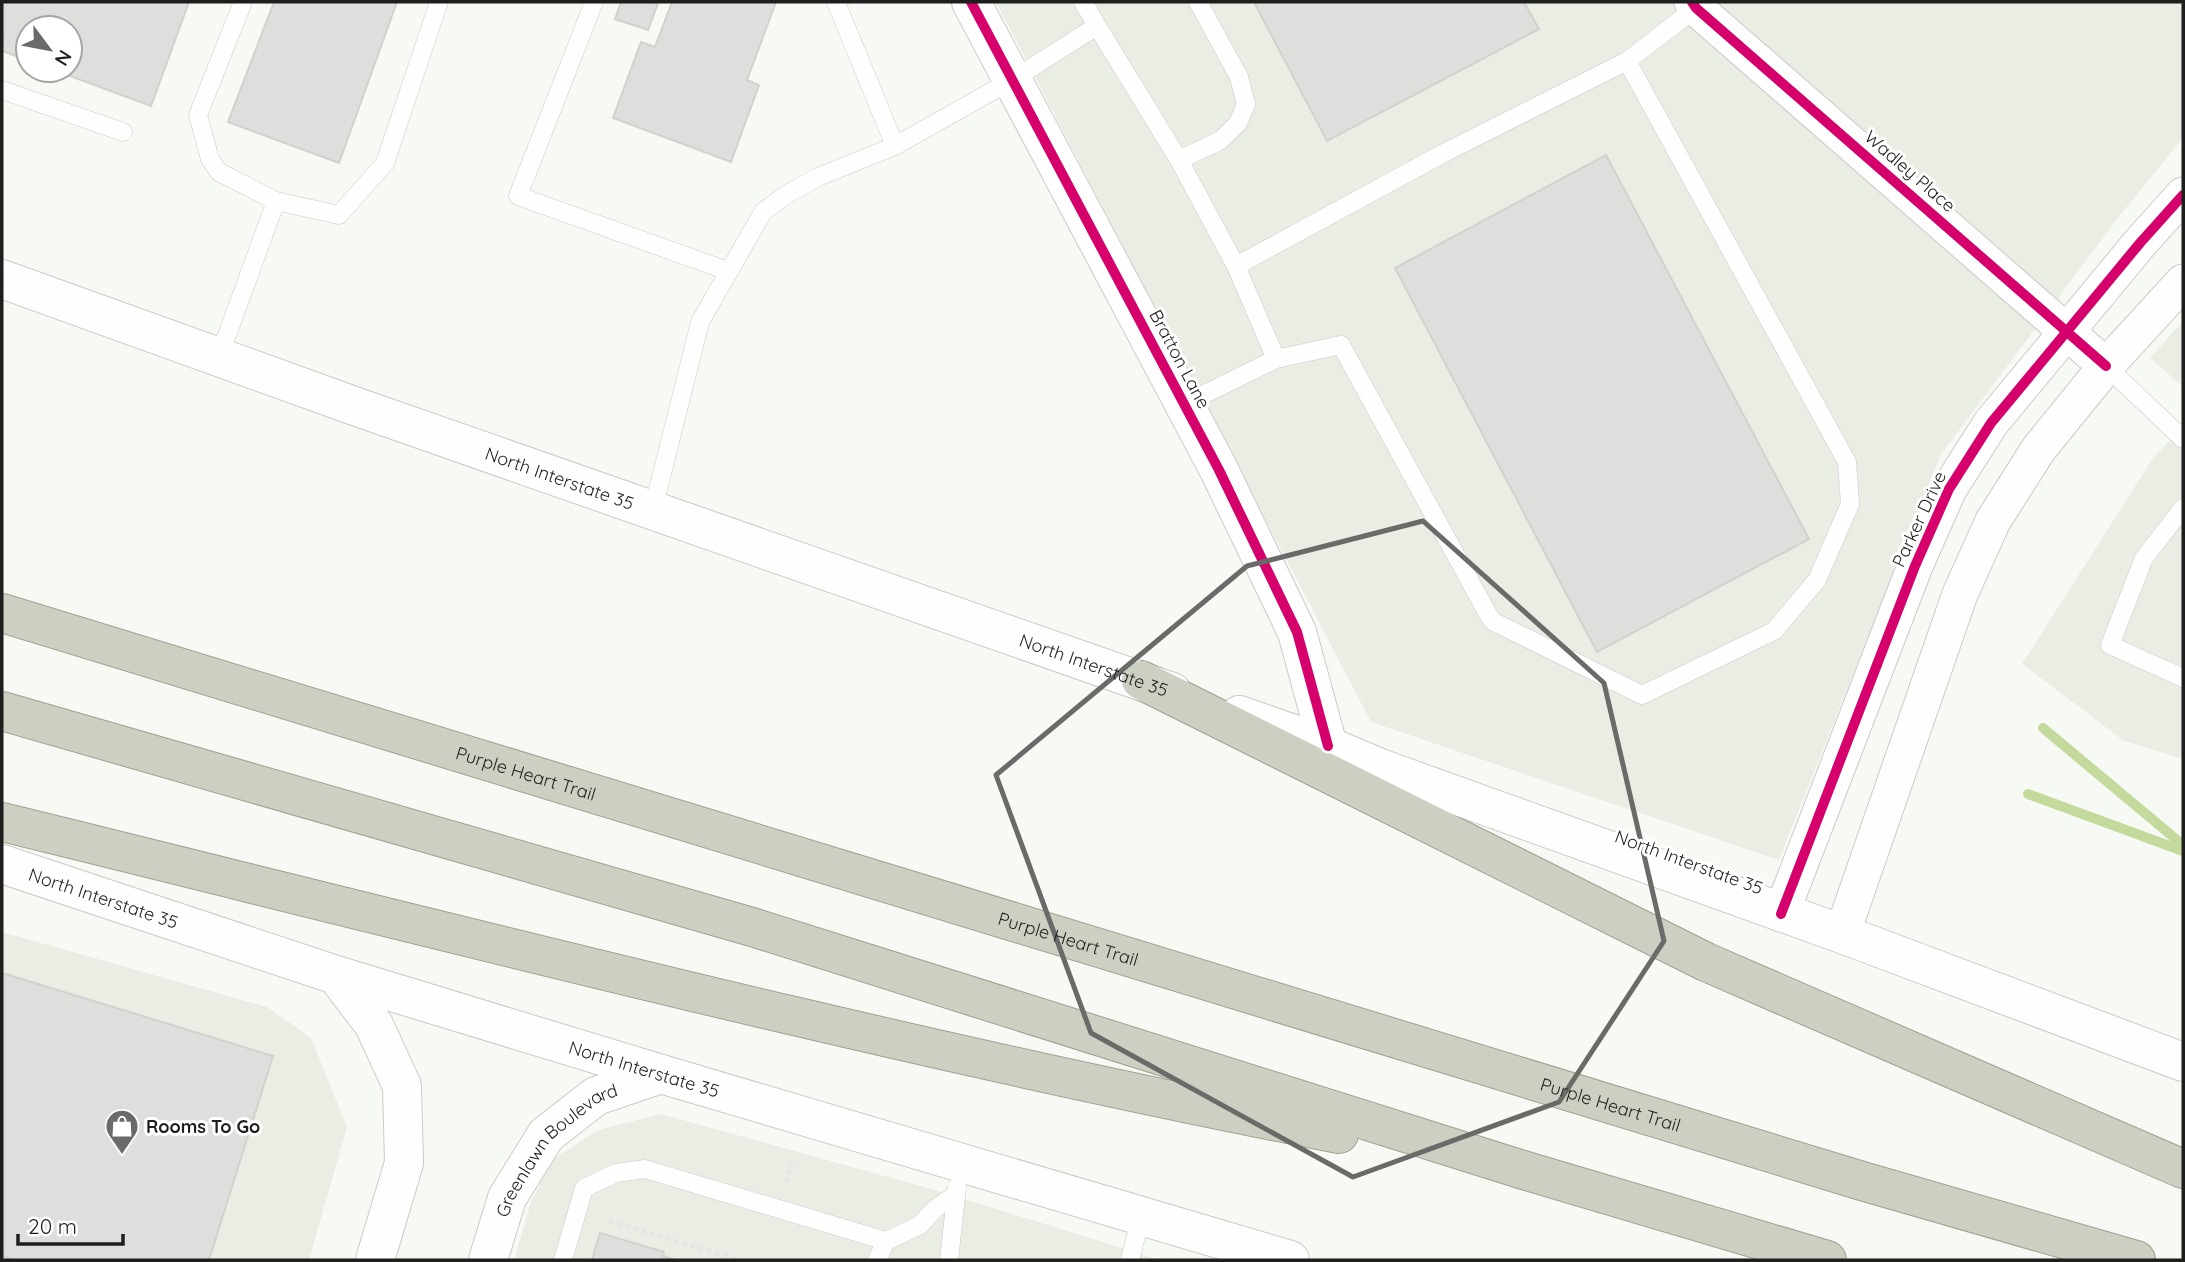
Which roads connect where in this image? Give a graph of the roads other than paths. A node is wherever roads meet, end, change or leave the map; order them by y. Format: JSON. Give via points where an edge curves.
{"nodes":[{"id":1,"x":243,"y":2,"type":"edge"},
{"id":2,"x":439,"y":2,"type":"edge"},
{"id":3,"x":594,"y":2,"type":"edge"},
{"id":4,"x":836,"y":2,"type":"edge"},
{"id":5,"x":971,"y":2,"type":"edge"},
{"id":6,"x":1083,"y":2,"type":"edge"},
{"id":7,"x":1198,"y":2,"type":"edge"},
{"id":8,"x":1694,"y":5,"type":"edge"},
{"id":9,"x":1097,"y":26,"type":"junction"},
{"id":10,"x":1627,"y":61,"type":"junction"},
{"id":11,"x":1012,"y":80,"type":"junction"},
{"id":12,"x":2,"y":90,"type":"edge"},
{"id":13,"x":123,"y":132,"type":"dead end"},
{"id":14,"x":895,"y":146,"type":"junction"},
{"id":15,"x":1179,"y":160,"type":"junction"},
{"id":16,"x":2183,"y":195,"type":"edge"},
{"id":17,"x":276,"y":201,"type":"junction"},
{"id":18,"x":1236,"y":266,"type":"junction"},
{"id":19,"x":728,"y":271,"type":"junction"},
{"id":20,"x":2,"y":279,"type":"edge"},
{"id":21,"x":2183,"y":282,"type":"edge"},
{"id":22,"x":2067,"y":332,"type":"junction"},
{"id":23,"x":219,"y":357,"type":"junction"},
{"id":24,"x":1276,"y":359,"type":"junction"},
{"id":25,"x":2106,"y":366,"type":"junction"},
{"id":26,"x":1184,"y":404,"type":"junction"},
{"id":27,"x":2183,"y":439,"type":"edge"},
{"id":28,"x":2183,"y":508,"type":"edge"},
{"id":29,"x":653,"y":509,"type":"junction"},
{"id":30,"x":2,"y":613,"type":"edge"},
{"id":31,"x":2183,"y":678,"type":"edge"},
{"id":32,"x":1141,"y":680,"type":"junction"},
{"id":33,"x":2,"y":711,"type":"edge"},
{"id":34,"x":1328,"y":746,"type":"junction"},
{"id":35,"x":2,"y":822,"type":"edge"},
{"id":36,"x":2,"y":864,"type":"edge"},
{"id":37,"x":1781,"y":914,"type":"junction"},
{"id":38,"x":1842,"y":934,"type":"junction"},
{"id":39,"x":336,"y":975,"type":"junction"},
{"id":40,"x":2183,"y":1062,"type":"edge"},
{"id":41,"x":661,"y":1074,"type":"junction"},
{"id":42,"x":1520,"y":1169,"type":"junction"},
{"id":43,"x":2183,"y":1169,"type":"edge"},
{"id":44,"x":958,"y":1178,"type":"junction"},
{"id":45,"x":1141,"y":1216,"type":"junction"},
{"id":46,"x":886,"y":1241,"type":"junction"},
{"id":47,"x":375,"y":1260,"type":"edge"},
{"id":48,"x":488,"y":1260,"type":"edge"},
{"id":49,"x":564,"y":1260,"type":"edge"},
{"id":50,"x":877,"y":1260,"type":"edge"},
{"id":51,"x":949,"y":1260,"type":"edge"},
{"id":52,"x":1130,"y":1260,"type":"edge"},
{"id":53,"x":1290,"y":1260,"type":"edge"},
{"id":54,"x":1826,"y":1260,"type":"edge"},
{"id":55,"x":2136,"y":1260,"type":"edge"}],
"edges":[{"from":1,"to":17,"type":"lane","via":[[198,116],[210,159],[219,172]]},
{"from":2,"to":17,"type":"lane","via":[[385,163],[339,215]]},
{"from":3,"to":19,"type":"lane","via":[[518,196]]},
{"from":4,"to":14,"type":"lane"},
{"from":5,"to":11,"type":"main road","name":"Bratton Lane"},
{"from":6,"to":9,"type":"lane"},
{"from":7,"to":15,"type":"lane","via":[[1239,77],[1246,104],[1238,123],[1222,140]]},
{"from":8,"to":10,"type":"lane"},
{"from":8,"to":22,"type":"street","name":"Wadley Place"},
{"from":9,"to":11,"type":"lane"},
{"from":9,"to":15,"type":"lane"},
{"from":10,"to":18,"type":"lane","via":[[1442,154]]},
{"from":10,"to":24,"type":"lane","via":[[1847,462],[1850,504],[1823,568],[1774,631],[1642,695],[1494,622],[1341,345]]},
{"from":11,"to":14,"type":"lane"},
{"from":11,"to":26,"type":"main road","name":"Bratton Lane"},
{"from":12,"to":13,"type":"lane"},
{"from":14,"to":19,"type":"lane","via":[[818,177],[763,212]]},
{"from":15,"to":18,"type":"lane"},
{"from":16,"to":22,"type":"street","name":"Parker Drive"},
{"from":17,"to":23,"type":"lane"},
{"from":18,"to":24,"type":"lane"},
{"from":19,"to":29,"type":"lane","via":[[700,322]]},
{"from":20,"to":23,"type":"main road","name":"North Interstate 35"},
{"from":21,"to":25,"type":"street"},
{"from":22,"to":25,"type":"street","name":"Wadley Place"},
{"from":22,"to":37,"type":"street","name":"Parker Drive","via":[[1991,423],[1949,489]]},
{"from":23,"to":29,"type":"main road","name":"North Interstate 35"},
{"from":24,"to":26,"type":"lane"},
{"from":25,"to":27,"type":"lane"},
{"from":25,"to":38,"type":"street","via":[[2038,450],[1993,521],[1960,594]]},
{"from":26,"to":34,"type":"main road","name":"Bratton Lane","via":[[1297,632]]},
{"from":28,"to":31,"type":"lane","via":[[2144,558],[2110,645]]},
{"from":29,"to":32,"type":"main road","name":"North Interstate 35"},
{"from":30,"to":55,"type":"highway","name":"Purple Heart Trail"},
{"from":32,"to":34,"type":"main road","name":"North Interstate 35"},
{"from":32,"to":43,"type":"highway","via":[[1706,962]]},
{"from":33,"to":42,"type":"highway","via":[[752,927]]},
{"from":34,"to":37,"type":"main road","name":"North Interstate 35"},
{"from":35,"to":42,"type":"highway","via":[[743,1003],[1147,1096]]},
{"from":36,"to":39,"type":"main road","name":"North Interstate 35"},
{"from":37,"to":38,"type":"main road","name":"North Interstate 35"},
{"from":38,"to":40,"type":"main road","name":"North Interstate 35"},
{"from":39,"to":41,"type":"main road","name":"North Interstate 35"},
{"from":39,"to":47,"type":"main road","via":[[374,1025],[402,1086],[404,1163]]},
{"from":41,"to":44,"type":"main road","name":"North Interstate 35"},
{"from":41,"to":48,"type":"main road","name":"Greenlawn Boulevard","via":[[596,1096],[546,1135],[506,1198]]},
{"from":42,"to":54,"type":"highway"},
{"from":44,"to":45,"type":"main road","name":"North Interstate 35"},
{"from":44,"to":46,"type":"lane","via":[[920,1224]]},
{"from":44,"to":51,"type":"lane"},
{"from":45,"to":52,"type":"lane"},
{"from":45,"to":53,"type":"main road","name":"North Interstate 35"},
{"from":46,"to":49,"type":"lane","via":[[645,1169],[617,1173],[584,1188]]},
{"from":46,"to":50,"type":"lane"}]}
